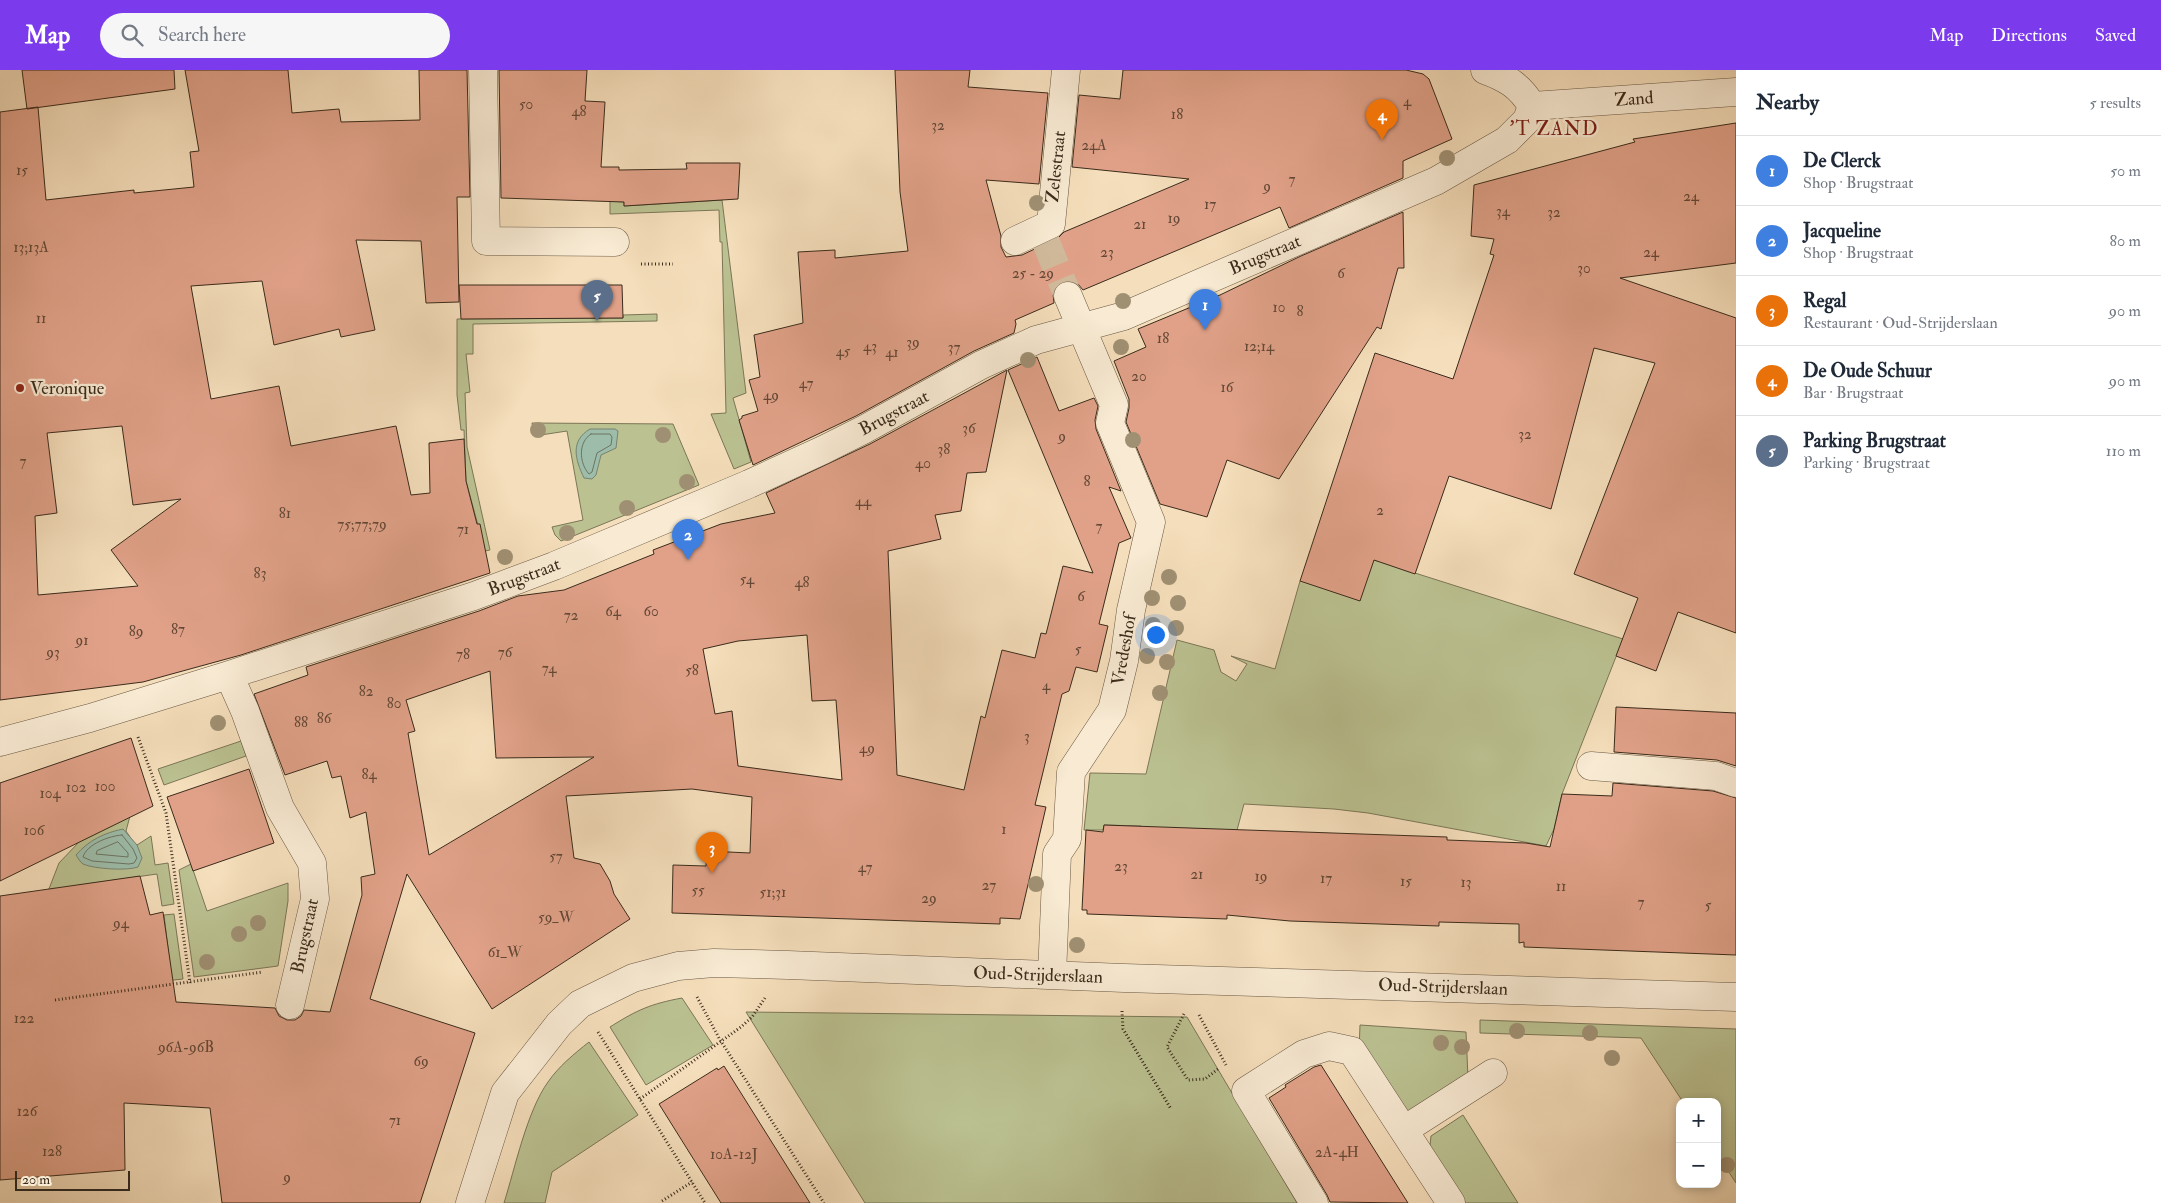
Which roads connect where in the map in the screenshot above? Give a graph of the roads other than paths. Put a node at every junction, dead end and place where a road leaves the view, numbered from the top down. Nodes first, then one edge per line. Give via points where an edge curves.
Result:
1 (483, 70) edge
2 (1066, 70) edge
3 (1485, 70) edge
4 (1736, 92) edge
5 (1532, 106) junction
6 (1015, 241) dead end
7 (616, 242) dead end
8 (1068, 296) tunnel mouth
9 (1081, 327) junction
10 (229, 674) junction
11 (0, 742) edge
12 (1591, 766) dead end
13 (1736, 783) edge
14 (1052, 975) junction
15 (1736, 997) edge
16 (290, 1005) dead end
17 (1493, 1073) dead end
18 (1404, 1130) junction
19 (470, 1203) edge
20 (1314, 1203) edge
21 (1451, 1203) edge

1 - 7 street via 486,240
2 - 6 street, Zelestraat via 1051,224 1043,234
3 - 5 street via 1515,83
4 - 5 street, Zand
5 - 9 street, Brugstraat via 1527,120 1507,140 1436,181 1124,316
8 - 9 street, Vredeshof
9 - 10 street, Brugstraat via 1028,344 981,365 863,430 749,484 539,572
9 - 14 street, Vredeshof via 1114,405 1110,423 1151,522 1112,710 1071,772 1067,839 1057,854
10 - 11 street, Brugstraat
10 - 16 street, Brugstraat via 280,808 312,864 315,899
12 - 13 street via 1716,776
14 - 15 street, Oud-Strijderslaan via 1124,978 1185,990
14 - 19 street, Oud-Strijderslaan via 714,963 678,966 633,978 580,1004 504,1093
17 - 18 street
18 - 20 street via 1352,1051 1329,1046 1304,1054 1246,1091
18 - 21 street

